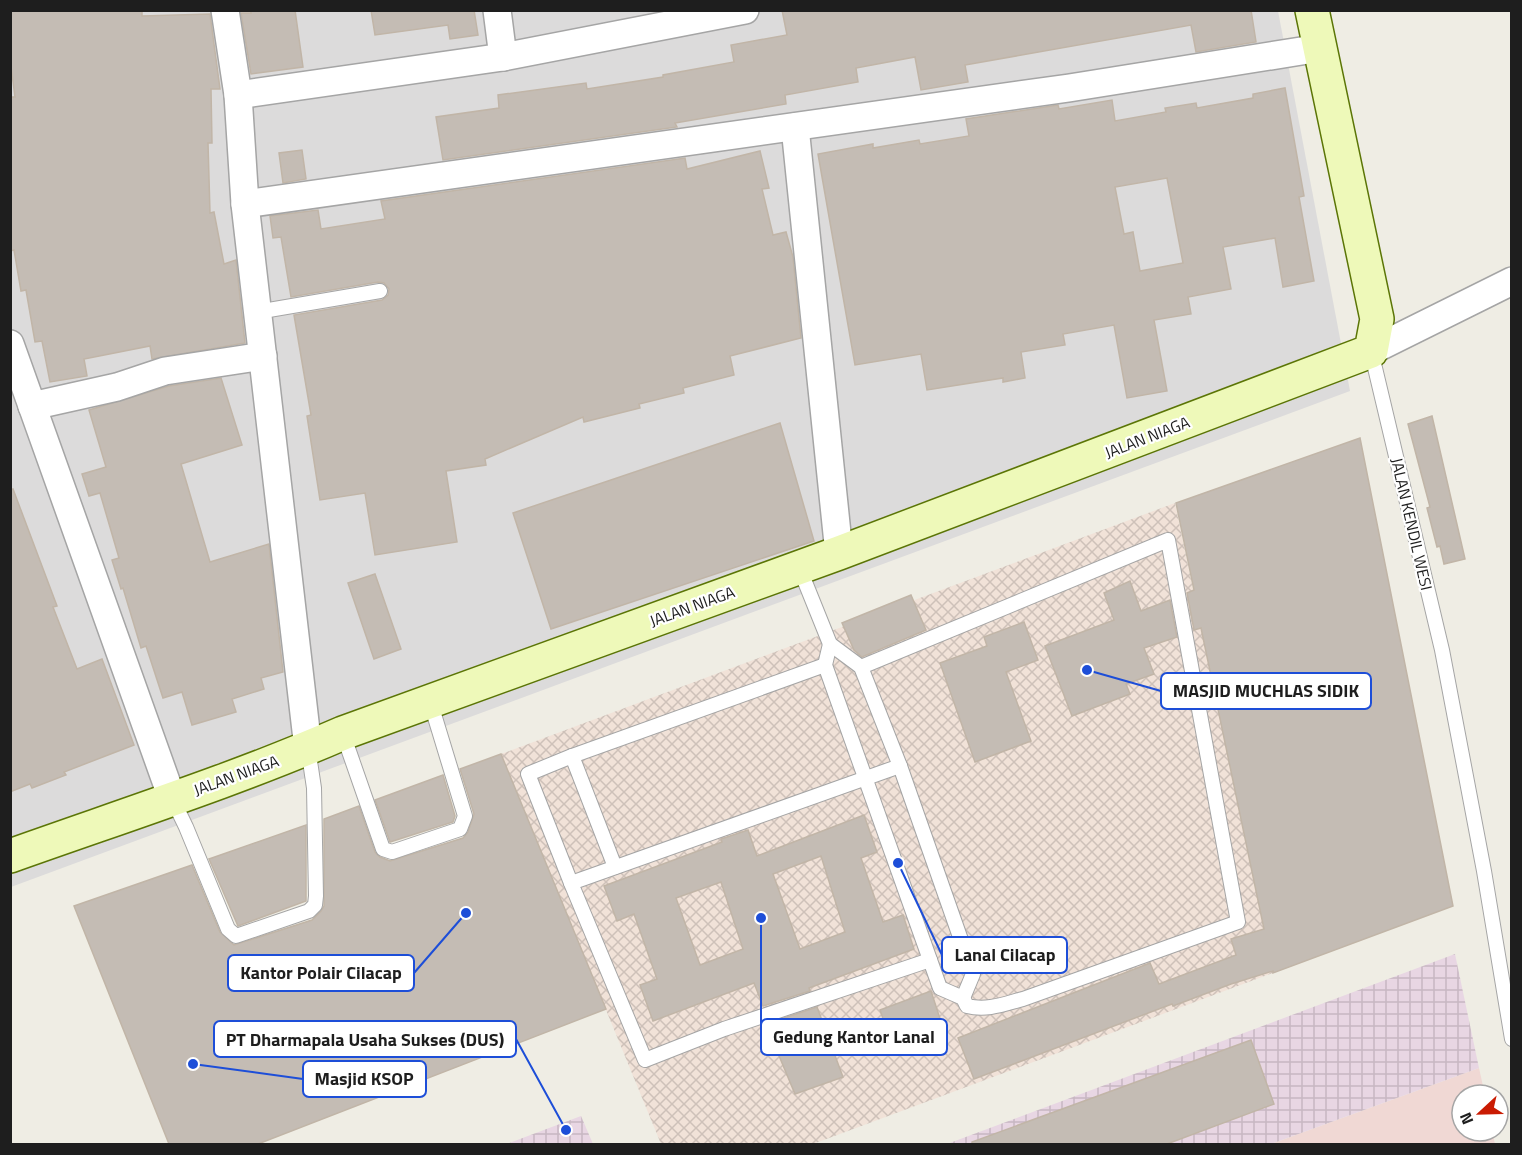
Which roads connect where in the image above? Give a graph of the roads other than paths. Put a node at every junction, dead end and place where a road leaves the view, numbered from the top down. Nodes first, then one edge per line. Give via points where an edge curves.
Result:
1 (225, 10) edge
2 (497, 10) edge
3 (745, 10) edge
4 (1312, 10) edge
5 (717, 13) edge
6 (1320, 48) junction
7 (503, 57) junction
8 (237, 95) junction
9 (795, 127) junction
10 (244, 204) junction
11 (1512, 281) edge
12 (380, 291) dead end
13 (257, 312) junction
14 (10, 344) edge
15 (1371, 351) junction
16 (263, 356) junction
17 (32, 406) junction
18 (839, 553) junction
19 (798, 567) junction
20 (830, 644) junction
21 (825, 664) junction
22 (861, 667) junction
23 (430, 701) junction
24 (343, 733) junction
25 (309, 748) junction
26 (572, 756) junction
27 (900, 766) junction
28 (866, 780) junction
29 (172, 798) junction
30 (10, 856) edge
31 (615, 867) junction
32 (571, 883) junction
33 (930, 960) junction
34 (963, 998) junction
35 (1512, 1039) edge

1 - 8 street
2 - 7 street
3 - 5 street
4 - 6 main road, JALAN KENDIL WESI
5 - 7 street
6 - 9 street
6 - 15 main road, JALAN KENDIL WESI via 1377,319
7 - 8 street
8 - 10 street
9 - 10 street
9 - 18 street
10 - 13 street
11 - 15 street
12 - 13 lane
13 - 16 street
14 - 17 street
15 - 18 main road, JALAN NIAGA
15 - 35 lane, JALAN KENDIL WESI via 1442,650
16 - 17 street via 165,371 117,387
16 - 25 street
17 - 29 street
18 - 19 main road, JALAN NIAGA
19 - 20 lane
19 - 23 main road, JALAN NIAGA
20 - 21 lane
20 - 22 lane
21 - 26 lane
21 - 28 lane
22 - 27 lane
22 - 34 lane via 1168,540 1238,922 992,1008 968,1006
23 - 24 main road, JALAN NIAGA
23 - 24 lane via 465,816 460,829 392,852 383,849
24 - 25 main road, JALAN NIAGA
25 - 29 main road, JALAN NIAGA
25 - 29 lane via 314,788 316,896 309,911 237,936 228,929
26 - 31 lane
26 - 32 lane via 528,774
27 - 28 lane
27 - 34 lane via 973,974
28 - 31 lane
28 - 33 lane
29 - 30 main road, JALAN NIAGA
31 - 32 lane
32 - 33 lane via 645,1060 724,1029
33 - 34 lane via 940,988

